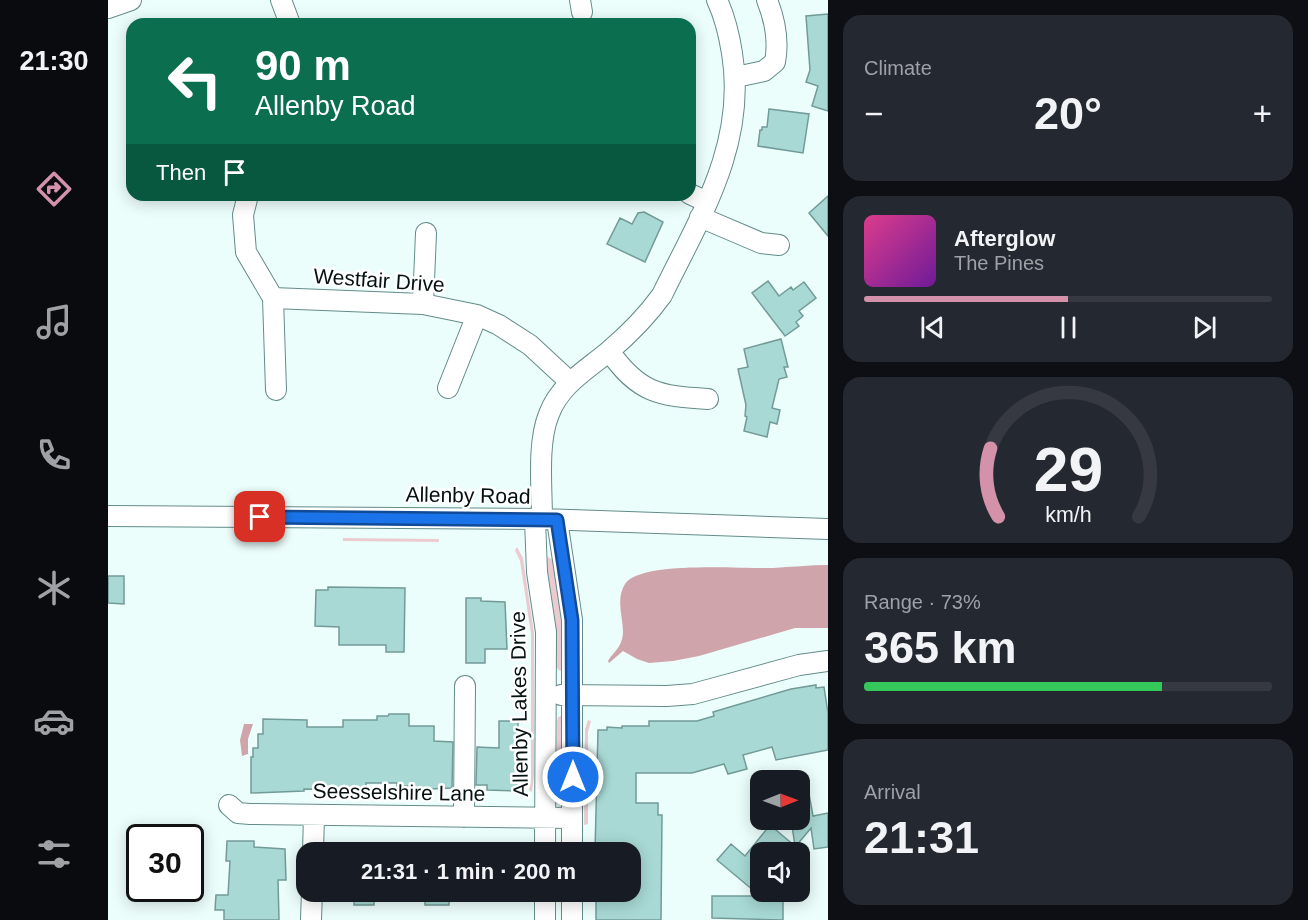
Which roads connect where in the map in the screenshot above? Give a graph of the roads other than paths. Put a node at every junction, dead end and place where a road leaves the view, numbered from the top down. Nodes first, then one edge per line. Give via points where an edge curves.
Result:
1 (131, 0) edge
2 (281, 0) edge
3 (717, 0) edge
4 (767, 0) edge
5 (108, 8) edge
6 (288, 18) edge
7 (736, 77) junction
8 (246, 201) edge
9 (699, 204) edge
10 (426, 233) dead end
11 (779, 245) dead end
12 (273, 298) junction
13 (423, 304) junction
14 (477, 315) junction
15 (609, 351) junction
16 (570, 381) junction
17 (448, 388) dead end
18 (276, 390) dead end
19 (708, 399) dead end
20 (108, 516) edge
21 (545, 520) junction
22 (828, 529) edge
23 (828, 661) edge
24 (465, 686) dead end
25 (546, 694) junction
26 (573, 695) junction
27 (229, 805) dead end
28 (314, 815) junction
29 (465, 817) junction
30 (545, 818) junction
31 (572, 818) junction
32 (313, 842) edge
33 (545, 842) edge
34 (572, 842) edge
35 (312, 902) edge
36 (545, 902) edge
37 (572, 902) edge
38 (311, 920) edge
39 (545, 920) edge
40 (572, 920) edge

1 - 5 street
2 - 6 street
3 - 7 street via 728,28
4 - 7 street via 774,22 775,62 764,71
7 - 9 street via 729,146 720,172
8 - 12 street via 243,215 246,252
9 - 11 street via 761,243
9 - 15 street via 662,295
10 - 13 street
12 - 13 street, Westfair Drive
12 - 18 street
13 - 14 street, Westfair Drive
14 - 16 street, Westfair Drive via 530,345
14 - 17 street
15 - 16 street
15 - 19 street via 629,376 652,391
16 - 21 street via 549,414 544,432
20 - 21 street, Allenby Road
21 - 22 street, Allenby Road
21 - 25 street, Allenby Lakes Drive via 537,572 546,632
21 - 26 street via 572,620
23 - 26 street via 799,665 693,694
24 - 29 street
25 - 26 street
25 - 30 street, Allenby Lakes Drive
26 - 31 street
27 - 28 street, Seesselshire Lane via 238,813
28 - 29 street, Seesselshire Lane
28 - 32 street
29 - 30 street, Seesselshire Lane
30 - 31 street, Seesselshire Lane
30 - 33 street, Allenby Lakes Drive
31 - 34 street
35 - 38 street
36 - 39 street
37 - 40 street

